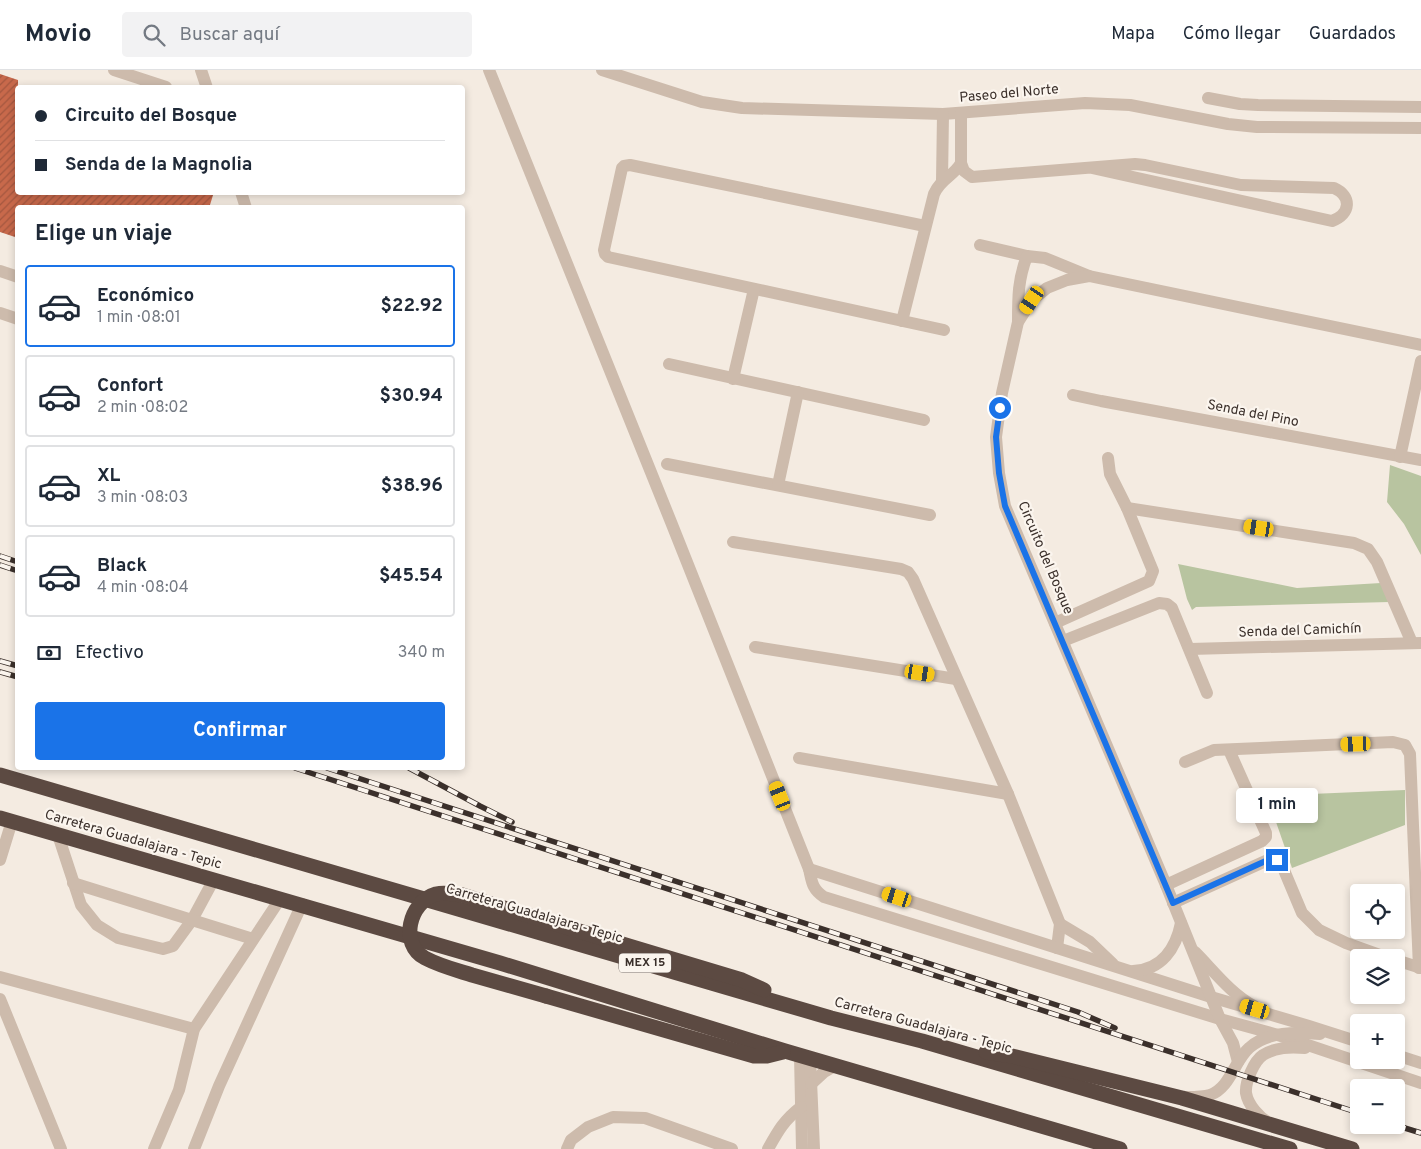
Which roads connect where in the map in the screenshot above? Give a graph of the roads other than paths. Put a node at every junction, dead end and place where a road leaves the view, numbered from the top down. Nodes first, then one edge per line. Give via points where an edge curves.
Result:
1 (114, 70) edge
2 (201, 70) edge
3 (489, 70) edge
4 (602, 70) edge
5 (160, 85) edge
6 (205, 85) edge
7 (1208, 98) dead end
8 (1418, 105) edge
9 (943, 114) junction
10 (961, 114) junction
11 (1421, 128) edge
12 (961, 163) junction
13 (1092, 168) junction
14 (942, 181) junction
15 (925, 226) junction
16 (980, 245) dead end
17 (1027, 256) junction
18 (0, 271) edge
19 (15, 275) edge
20 (1089, 276) junction
21 (754, 289) junction
22 (0, 313) edge
23 (15, 319) edge
24 (902, 321) junction
25 (1018, 322) junction
26 (944, 330) dead end
27 (1421, 345) edge
28 (1421, 360) edge
29 (668, 364) dead end
30 (733, 378) junction
31 (798, 392) junction
32 (1073, 395) dead end
33 (924, 420) dead end
34 (1400, 457) junction
35 (1108, 458) dead end
36 (1421, 460) edge
37 (667, 464) dead end
38 (778, 485) junction
39 (1127, 508) junction
40 (930, 515) dead end
41 (734, 542) dead end
42 (1055, 623) junction
43 (1063, 641) junction
44 (1416, 643) edge
45 (754, 647) dead end
46 (1190, 649) junction
47 (956, 679) junction
48 (1207, 693) dead end
49 (1229, 750) junction
50 (799, 758) dead end
51 (1185, 762) dead end
52 (0, 775) edge
53 (1008, 794) junction
54 (6, 819) edge
55 (58, 835) junction
56 (0, 860) edge
57 (809, 869) junction
58 (213, 880) junction
59 (73, 883) junction
60 (1166, 885) junction
61 (280, 899) junction
62 (1173, 903) junction
63 (302, 904) junction
64 (192, 920) junction
65 (1181, 922) junction
66 (1060, 924) junction
67 (253, 939) junction
68 (1190, 946) junction
69 (1057, 948) junction
70 (1363, 949) edge
71 (1405, 963) edge
72 (1116, 967) junction
73 (1420, 968) edge
74 (1130, 971) junction
75 (0, 977) edge
76 (1211, 997) junction
77 (0, 999) edge
78 (791, 1006) junction
79 (1269, 1014) junction
80 (1220, 1020) junction
81 (194, 1029) junction
82 (1278, 1035) junction
83 (1341, 1036) junction
84 (1350, 1039) edge
85 (922, 1041) junction
86 (1319, 1049) junction
87 (798, 1055) junction
88 (1405, 1058) edge
89 (1238, 1062) junction
90 (1421, 1063) edge
91 (836, 1066) junction
92 (1421, 1083) edge
93 (812, 1084) junction
94 (1182, 1098) junction
95 (801, 1108) junction
96 (1276, 1127) junction
97 (62, 1149) edge
98 (154, 1149) edge
99 (194, 1149) edge
100 (567, 1149) edge
101 (732, 1149) edge
102 (768, 1149) edge
103 (802, 1149) edge
104 (814, 1149) edge
105 (1120, 1149) edge
106 (1290, 1149) edge
107 (1352, 1149) edge

1 - 5 street
2 - 6 street
3 - 57 street
4 - 9 street, Paseo del Norte via 702,102 742,108
7 - 8 street via 1258,105
9 - 10 street, Paseo del Norte
9 - 14 street
10 - 11 street, Paseo del Norte via 1085,103 1130,105 1257,127
10 - 12 street
12 - 13 street via 964,171 972,177
12 - 14 street
13 - 13 street via 1332,221 1340,218 1347,205 1345,198 1334,188 1241,185 1146,165
14 - 15 street via 934,194
15 - 21 street via 630,165 622,168 604,250 608,257
15 - 24 street
16 - 17 street
17 - 20 street via 1045,258
17 - 25 street via 1018,287
18 - 19 street
20 - 25 street, Circuito del Bosque via 1047,288 1032,300
20 - 27 street, Circuito del Bosque
21 - 24 street
21 - 30 street
22 - 23 street
24 - 26 street
25 - 42 street, Circuito del Bosque via 996,437 999,473 1005,506
28 - 34 street
29 - 30 street
30 - 31 street
31 - 33 street
31 - 38 street
32 - 34 street, Senda del Pino
34 - 36 street, Senda del Pino
35 - 39 street via 1110,474
37 - 38 street
38 - 40 street
39 - 42 street via 1153,571 1149,581
39 - 44 street, Senda del Camichín via 1354,543 1368,549
41 - 47 street via 908,572
42 - 43 street, Circuito del Bosque
43 - 46 street via 1159,603 1172,608
43 - 60 street, Circuito del Bosque
44 - 46 street, Senda del Camichín
45 - 47 street
46 - 48 street
47 - 53 street
49 - 51 street via 1214,750
49 - 60 street via 1266,837
49 - 73 street via 1393,742 1405,745 1410,754
50 - 53 street
52 - 78 highway, Carretera Guadalajara - Tepic / MEX 15
53 - 66 street
54 - 55 highway, Carretera Guadalajara - Tepic
54 - 56 street
55 - 58 highway, Carretera Guadalajara - Tepic
55 - 59 street
57 - 69 street
57 - 80 street via 813,888 824,897
58 - 61 highway, Carretera Guadalajara - Tepic
58 - 64 street
59 - 64 street
59 - 64 street via 81,905 97,925 118,938 163,949 173,946
60 - 62 street, Circuito del Bosque
61 - 63 highway, Carretera Guadalajara - Tepic
61 - 67 street
62 - 65 street, Circuito del Bosque
62 - 70 street via 1270,859 1277,860 1302,913 1319,930
63 - 87 highway, Carretera Guadalajara - Tepic
63 - 99 street via 219,1086
64 - 67 street
65 - 68 street, Circuito del Bosque
65 - 74 street via 1178,936 1165,958 1142,971
66 - 69 street
66 - 72 street via 1090,942
67 - 81 street
68 - 76 street, Circuito del Bosque
68 - 79 street via 1235,991
69 - 72 street
71 - 73 street
72 - 74 street
74 - 76 street
75 - 81 street
76 - 79 street
76 - 80 street, Circuito del Bosque
77 - 97 street
78 - 85 highway, Carretera Guadalajara - Tepic / MEX 15
78 - 87 highway, bridge via 742,980 462,895 445,892 427,898 411,916 413,945 423,957 443,966 754,1056
79 - 83 street
80 - 82 street
80 - 89 street, Circuito del Bosque via 1233,1043
81 - 98 street via 179,1090
82 - 83 street
82 - 86 street
82 - 89 street via 1255,1043
83 - 84 street
85 - 94 highway via 1012,1056
85 - 106 highway, Carretera Guadalajara - Tepic / MEX 15
86 - 92 street
86 - 96 street via 1292,1047 1275,1050 1256,1061 1246,1092 1258,1114
87 - 91 highway, Carretera Guadalajara - Tepic
87 - 93 street
87 - 95 street
88 - 90 street
89 - 94 street via 1226,1083 1212,1094
91 - 93 street
91 - 105 highway, Carretera Guadalajara - Tepic
93 - 104 street
94 - 96 highway
95 - 102 street via 789,1116
95 - 103 street
96 - 107 highway
100 - 101 street via 570,1140 588,1127 613,1117 645,1118

